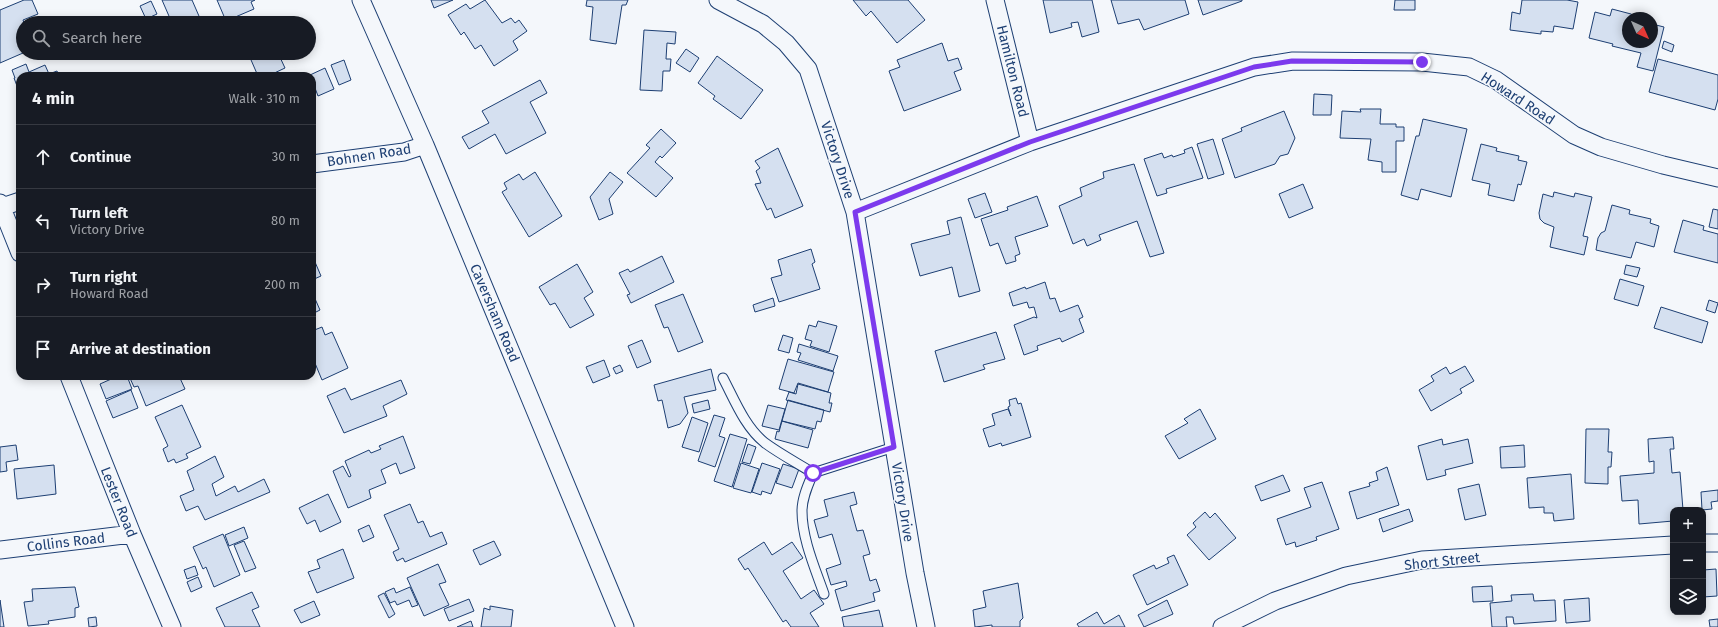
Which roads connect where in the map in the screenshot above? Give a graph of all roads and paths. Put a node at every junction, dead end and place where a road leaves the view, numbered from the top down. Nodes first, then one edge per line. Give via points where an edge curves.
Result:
1 (361, 0) edge
2 (718, 0) edge
3 (995, 0) edge
4 (1030, 142) junction
5 (425, 145) junction
6 (316, 163) edge
7 (1718, 178) edge
8 (16, 202) edge
9 (1, 205) edge
10 (855, 212) junction
11 (16, 243) edge
12 (724, 378) dead end
13 (71, 380) edge
14 (894, 447) junction
15 (813, 473) junction
16 (132, 534) junction
17 (1718, 542) edge
18 (1706, 543) edge
19 (1670, 545) edge
20 (0, 550) edge
21 (824, 594) dead end
22 (172, 627) edge
23 (625, 627) edge
24 (926, 627) edge
25 (1222, 627) edge

1 - 5 street, Caversham Road
2 - 10 street, Victory Drive via 763,24 786,42 808,69
3 - 4 street, Hamilton Road
4 - 7 street, Howard Road via 1254,67 1292,61 1422,62 1469,67 1496,80 1574,135 1601,147
4 - 10 street, Howard Road
5 - 6 street, Bohnen Road via 404,152
5 - 23 street, Caversham Road
8 - 9 street
9 - 11 street
10 - 14 street, Victory Drive
12 - 15 lane via 745,420 755,433 765,443
13 - 16 street, Lester Road
14 - 15 lane
14 - 24 street, Victory Drive
15 - 21 lane via 802,510 803,530
16 - 20 street, Collins Road
16 - 22 street, Lester Road
17 - 18 street
19 - 25 street, Short Street via 1422,560 1346,576 1275,602

